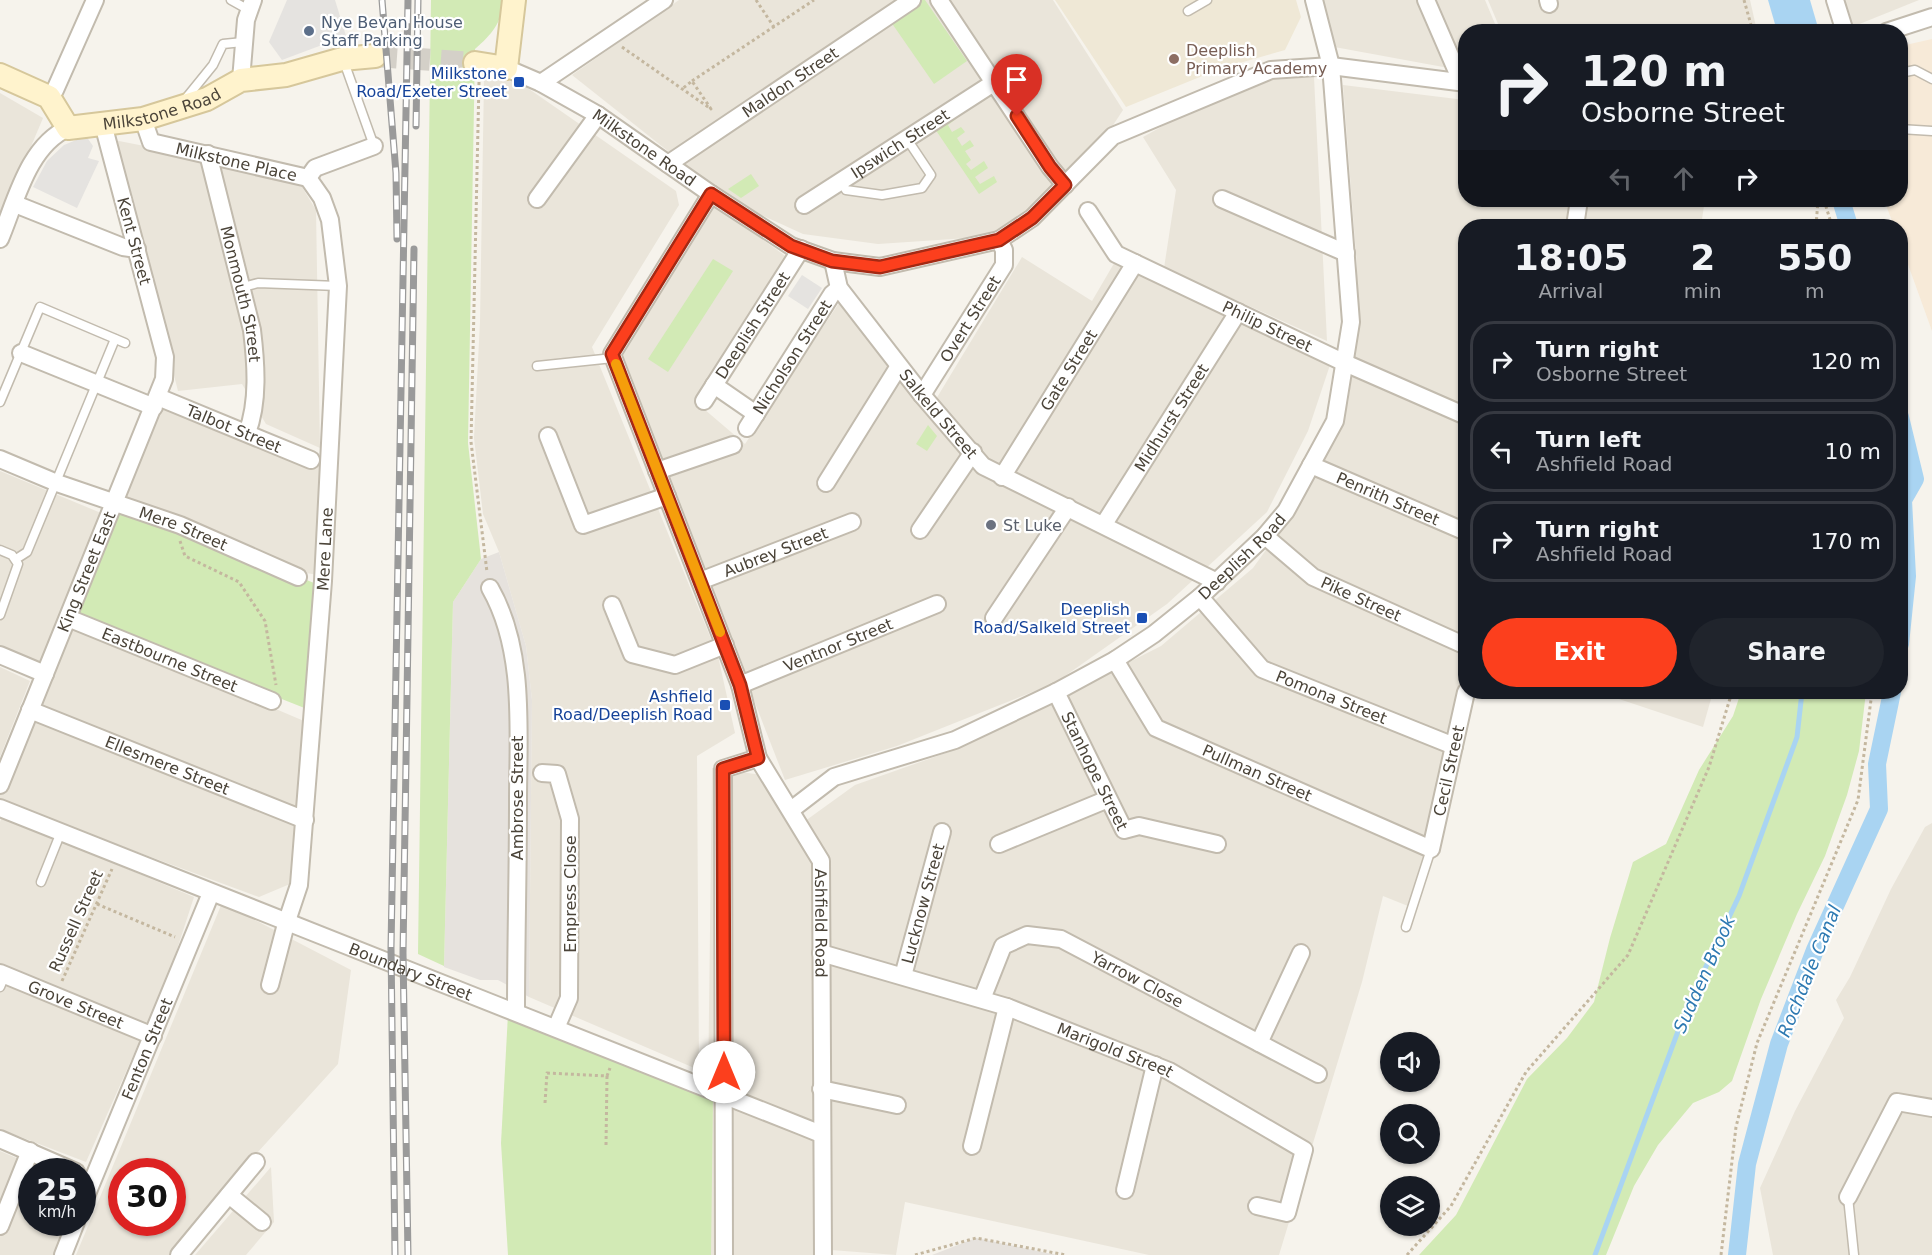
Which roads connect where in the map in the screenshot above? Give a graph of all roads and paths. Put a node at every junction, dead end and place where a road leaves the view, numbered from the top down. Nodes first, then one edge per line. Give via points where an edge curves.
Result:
1 (95, 0) edge
2 (231, 0) edge
3 (514, 0) edge
4 (664, 0) edge
5 (756, 0) edge
6 (814, 0) edge
7 (912, 0) edge
8 (939, 0) edge
9 (1207, 0) edge
10 (1314, 0) edge
11 (1426, 0) edge
12 (1744, 0) edge
13 (1834, 0) edge
14 (251, 5) edge
15 (1188, 11) dead end
16 (1932, 17) edge
17 (1752, 24) edge
18 (1842, 24) edge
19 (1908, 25) edge
20 (774, 27) junction
21 (608, 38) junction
22 (243, 42) junction
23 (375, 56) tunnel mouth
24 (342, 59) junction
25 (1331, 66) junction
26 (506, 68) junction
27 (1458, 70) edge
28 (1908, 71) edge
29 (477, 72) joint
30 (0, 75) edge
31 (242, 80) junction
32 (1932, 80) edge
33 (692, 81) junction
34 (541, 82) junction
35 (995, 82) junction
36 (1458, 82) edge
37 (682, 89) junction
38 (49, 97) junction
39 (180, 107) junction
40 (598, 115) junction
41 (143, 119) junction
42 (103, 124) junction
43 (68, 128) junction
44 (1908, 130) edge
45 (1932, 131) edge
46 (907, 139) junction
47 (374, 146) joint
48 (208, 154) junction
49 (668, 164) junction
50 (309, 178) junction
51 (841, 181) junction
52 (1065, 185) junction
53 (711, 194) junction
54 (537, 199) dead end
55 (1222, 199) dead end
56 (15, 204) junction
57 (804, 205) dead end
58 (1088, 211) dead end
59 (0, 238) edge
60 (999, 240) junction
61 (136, 249) junction
62 (801, 249) junction
63 (1346, 253) junction
64 (832, 261) junction
65 (1135, 263) junction
66 (338, 286) junction
67 (243, 287) junction
68 (840, 288) junction
69 (1238, 312) junction
70 (115, 339) junction
71 (125, 343) dead end
72 (21, 353) junction
73 (165, 357) joint
74 (613, 358) junction
75 (1344, 363) junction
76 (537, 366) dead end
77 (899, 366) junction
78 (97, 384) junction
79 (714, 385) junction
80 (922, 395) junction
81 (704, 401) dead end
82 (0, 402) edge
83 (156, 402) junction
84 (1458, 413) edge
85 (246, 433) junction
86 (548, 436) dead end
87 (733, 445) dead end
88 (973, 452) junction
89 (0, 459) edge
90 (311, 460) dead end
91 (1311, 465) junction
92 (657, 471) junction
93 (1002, 477) junction
94 (57, 483) junction
95 (826, 483) dead end
96 (667, 496) junction
97 (113, 502) junction
98 (1068, 507) junction
99 (852, 522) dead end
100 (1104, 524) junction
101 (180, 525) junction
102 (1458, 529) edge
103 (920, 530) dead end
104 (1265, 536) junction
105 (0, 550) edge
106 (16, 559) junction
107 (298, 577) dead end
108 (700, 581) junction
109 (1217, 582) junction
110 (490, 588) joint
111 (1200, 597) junction
112 (937, 604) dead end
113 (612, 605) dead end
114 (0, 615) edge
115 (68, 618) junction
116 (994, 618) dead end
117 (1458, 642) edge
118 (724, 645) junction
119 (0, 655) edge
120 (1115, 660) junction
121 (45, 674) junction
122 (740, 685) junction
123 (1056, 692) junction
124 (1464, 699) edge
125 (1730, 699) edge
126 (1871, 699) edge
127 (272, 701) joint
128 (30, 710) junction
129 (1454, 746) junction
130 (758, 758) junction
131 (542, 773) dead end
132 (0, 785) edge
133 (1108, 799) junction
134 (0, 808) edge
135 (791, 810) junction
136 (305, 820) junction
137 (61, 832) junction
138 (942, 832) dead end
139 (999, 844) dead end
140 (1217, 844) dead end
141 (1431, 849) junction
142 (118, 856) junction
143 (41, 882) dead end
144 (211, 893) junction
145 (97, 904) junction
146 (286, 924) junction
147 (1406, 927) dead end
148 (191, 944) junction
149 (821, 953) junction
150 (1301, 953) dead end
151 (903, 976) junction
152 (2, 979) edge
153 (270, 986) dead end
154 (56, 996) junction
155 (982, 999) junction
156 (1007, 1007) junction
157 (516, 1012) junction
158 (556, 1028) junction
159 (153, 1036) junction
160 (1259, 1043) junction
161 (617, 1053) junction
162 (1155, 1065) junction
163 (1318, 1074) dead end
164 (607, 1076) junction
165 (821, 1089) junction
166 (724, 1095) junction
167 (545, 1103) dead end
168 (897, 1106) dead end
169 (1932, 1108) edge
170 (821, 1134) junction
171 (0, 1139) edge
172 (606, 1145) dead end
173 (972, 1146) dead end
174 (30, 1151) junction
175 (45, 1158) edge
176 (96, 1160) edge
177 (256, 1162) dead end
178 (1125, 1190) dead end
179 (229, 1195) junction
180 (1848, 1197) joint
181 (1257, 1206) dead end
182 (262, 1222) dead end
183 (0, 1226) edge
184 (70, 1236) edge
185 (63, 1255) edge
186 (179, 1255) edge
187 (724, 1255) edge
188 (822, 1255) edge
189 (915, 1255) edge
190 (1066, 1255) edge
191 (1407, 1255) edge
192 (1721, 1255) edge
193 (1854, 1255) edge

1 - 38 street
2 - 14 lane
3 - 26 main road
4 - 21 street
5 - 20 path
6 - 20 path
7 - 49 street, Maldon Street
8 - 35 street
9 - 15 lane
10 - 25 street, Deeplish Road
11 - 27 street
12 - 17 path
13 - 18 street
14 - 22 street
16 - 19 street
20 - 33 path
21 - 34 street
21 - 37 path
22 - 31 street
22 - 39 lane via 223,44 213,65
23 - 24 main road, Milkstone Road
24 - 31 main road, Milkstone Road via 286,75
24 - 47 lane
25 - 36 street, Milkstone Road
25 - 52 street, Milkstone Road via 1271,70 1113,136
25 - 63 street, Deeplish Road
26 - 29 main road, Milkstone Road
26 - 34 street, Milkstone Road
28 - 32 lane via 1915,70
29 - 110 path via 471,442
30 - 38 main road
31 - 39 main road, Milkstone Road via 207,99
33 - 37 path
33 - 37 path via 711,109
34 - 40 street, Milkstone Road
35 - 46 street, Ipswich Street
35 - 52 street
38 - 43 main road
39 - 41 main road, Milkstone Road
40 - 49 street, Milkstone Road
40 - 54 street
41 - 42 main road, Milkstone Road
41 - 48 street, Milkstone Place via 151,142
42 - 43 main road, Milkstone Road
42 - 61 street, Kent Street
43 - 56 street via 57,133 39,152
44 - 45 lane
46 - 51 street, Ipswich Street
46 - 51 lane via 931,175 922,188 882,195 846,190
47 - 50 street, Milkstone Place via 315,168
48 - 50 street, Milkstone Place
48 - 67 street, Monmouth Street
49 - 53 street, Milkstone Road
50 - 66 street, Mere Lane via 330,220
51 - 57 street, Ipswich Street
52 - 60 street, Milkstone Road via 1032,218
53 - 62 street, Milkstone Road
53 - 74 street
55 - 63 street
56 - 59 street
56 - 61 street
58 - 65 street, Philip Street via 1116,254
60 - 64 street, Milkstone Road via 880,267
60 - 80 street, Overt Street via 1004,265
61 - 73 street, Kent Street
62 - 64 street, Milkstone Road
62 - 79 street, Deeplish Street
63 - 75 street, Deeplish Road via 1351,322
64 - 68 street, Salkeld Street
65 - 69 street, Philip Street
65 - 93 street, Gate Street
66 - 67 lane via 258,283
66 - 136 street, Mere Lane via 324,570
67 - 85 street, Monmouth Street via 255,352 254,412
68 - 77 street, Salkeld Street
68 - 79 street, Nicholson Street via 832,294 752,421
69 - 75 street, Philip Street
69 - 100 street, Midhurst Street
70 - 71 lane
70 - 72 lane via 40,307
70 - 78 lane
72 - 78 street, Talbot Street
72 - 82 lane
73 - 83 street, King Street East via 164,380
74 - 76 lane
74 - 92 street, Ashfield Road
75 - 84 street, Philip Street
75 - 91 street, Deeplish Road via 1335,421
77 - 80 street, Salkeld Street
77 - 95 street
78 - 83 street, Talbot Street
78 - 94 lane
79 - 81 street, Deeplish Street
80 - 88 street, Salkeld Street
83 - 85 street, Talbot Street
83 - 97 street, King Street East
85 - 90 street, Talbot Street
86 - 96 street via 583,525
87 - 92 street
88 - 93 street, Salkeld Street via 983,466
88 - 103 street
89 - 94 street, Mere Street
91 - 102 street, Penrith Street
91 - 104 street, Deeplish Road via 1286,511
92 - 96 street, Ashfield Road
93 - 98 street, Salkeld Street
94 - 97 street, Mere Street
94 - 106 lane via 27,552
96 - 108 street, Ashfield Road
97 - 101 street, Mere Street
97 - 115 street, King Street East
98 - 100 street, Salkeld Street
98 - 116 street
99 - 108 street, Aubrey Street
100 - 109 street, Salkeld Street
101 - 107 street, Mere Street
101 - 127 path via 180,544 185,556 239,582 265,621 277,681
104 - 109 street, Deeplish Road
104 - 117 street, Pike Street via 1313,577
105 - 106 lane
106 - 114 lane via 17,574
108 - 118 street, Ashfield Road
109 - 111 street, Deeplish Road
110 - 157 street, Ambrose Street via 510,632 518,705
111 - 120 street, Deeplish Road
111 - 129 street, Pomona Street via 1262,669
112 - 122 street, Ventnor Street
113 - 118 street via 632,654 675,665
115 - 121 street, King Street East
115 - 127 street, Eastbourne Street
118 - 122 street, Ashfield Road
119 - 121 street
120 - 123 street, Deeplish Road
120 - 141 street, Pullman Street via 1156,728
121 - 128 street, King Street East
122 - 130 street, Ashfield Road
123 - 133 street, Stanhope Street
123 - 135 street, Deeplish Road via 955,740 834,777
124 - 129 street, Cecil Street
125 - 191 path via 1709,767 1628,955 1526,1072 1452,1206
126 - 192 path via 1858,800 1757,1043 1736,1127
128 - 132 street, King Street East
128 - 136 street, Ellesmere Street
129 - 141 street, Cecil Street
130 - 135 street, Ashfield Road
130 - 166 street via 723,769
131 - 158 street, Empress Close via 557,774 570,819 569,998
133 - 139 street
133 - 140 street, Stanhope Street via 1124,830 1139,826
134 - 137 street, Boundary Street
135 - 149 street, Ashfield Road via 821,861
136 - 146 street, Mere Lane via 299,885
137 - 142 street, Boundary Street
137 - 143 lane
138 - 151 street, Lucknow Street
141 - 147 lane
142 - 144 street, Boundary Street
142 - 145 path, Russell Street
144 - 146 street, Boundary Street
144 - 148 street, Fenton Street
145 - 148 path
145 - 154 path, Russell Street
146 - 153 street, Mere Lane
146 - 157 street, Boundary Street
148 - 159 street, Fenton Street
149 - 151 street, Marigold Street
149 - 165 street, Ashfield Road
150 - 160 street
151 - 155 street, Marigold Street
152 - 154 street, Grove Street
154 - 159 street, Grove Street
155 - 156 street, Marigold Street
155 - 160 street, Yarrow Close via 1003,946 1027,935 1061,939
156 - 162 street, Marigold Street
156 - 173 street
157 - 158 street, Boundary Street
158 - 161 street, Boundary Street
159 - 176 street, Fenton Street
160 - 163 street, Yarrow Close
161 - 164 path
161 - 166 street, Boundary Street
162 - 178 street
162 - 181 street, Marigold Street via 1304,1150 1287,1213
164 - 167 path via 547,1073
164 - 172 path
165 - 168 street
165 - 170 street, Ashfield Road
166 - 170 street, Boundary Street
166 - 187 street
169 - 180 street via 1897,1102
170 - 188 street, Ashfield Road
171 - 174 street
174 - 175 street
174 - 183 street
177 - 179 street
179 - 182 street
179 - 186 street
180 - 193 lane
184 - 185 street
189 - 190 path via 976,1238

